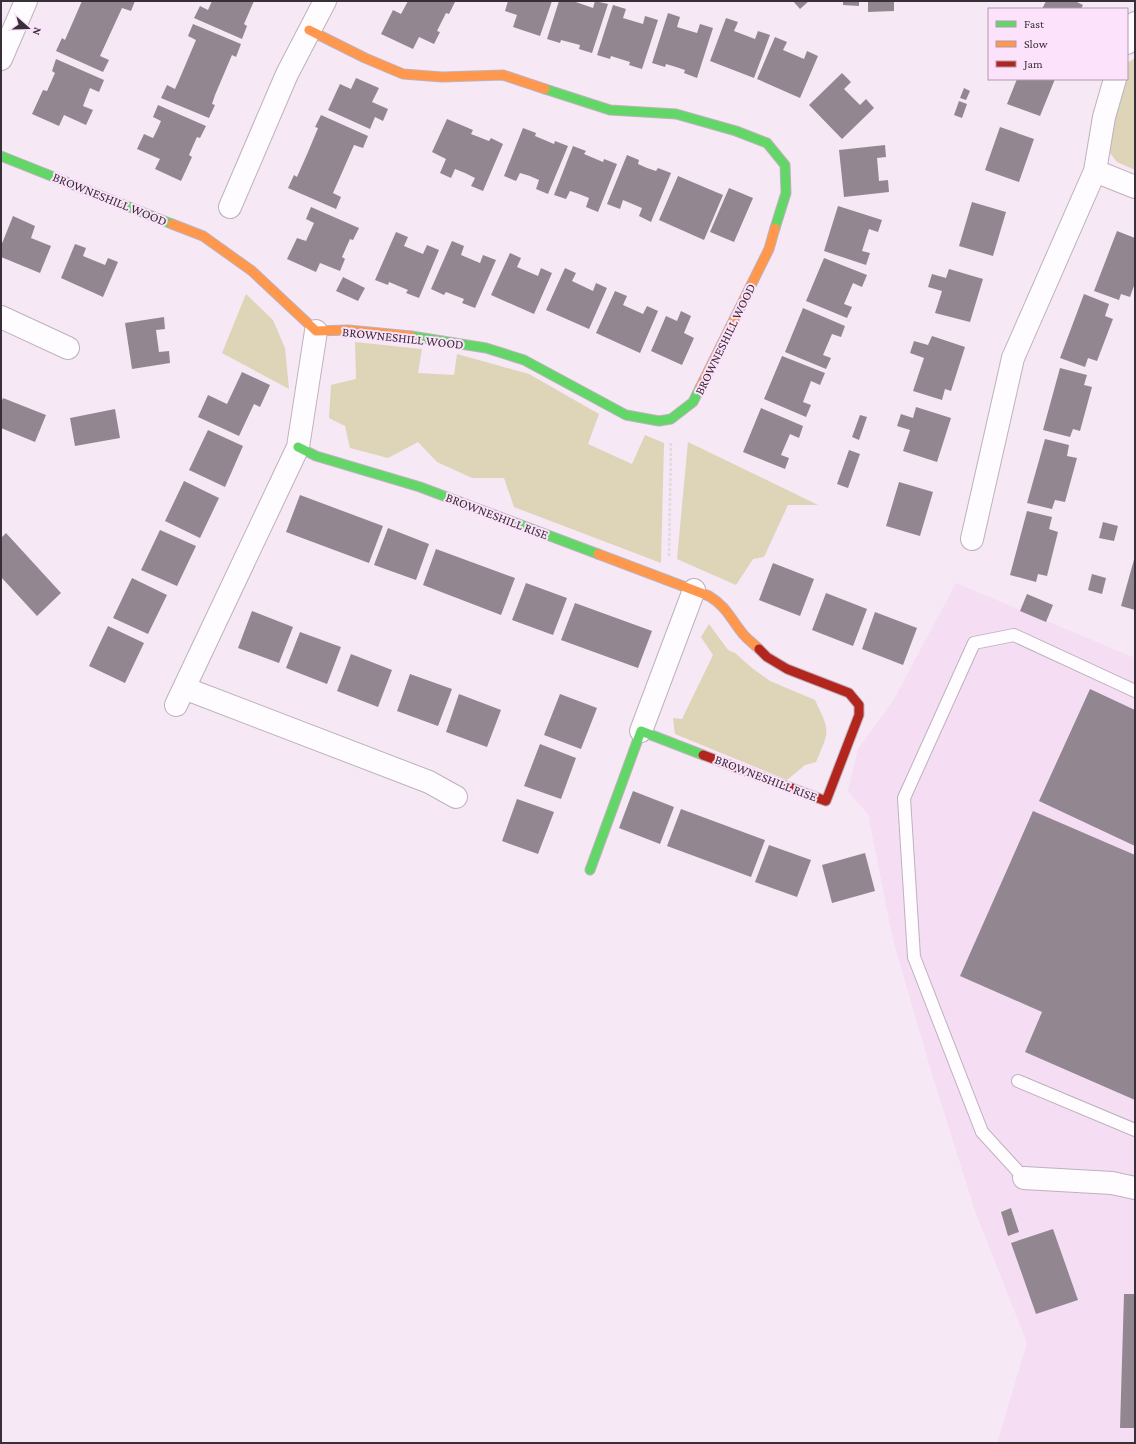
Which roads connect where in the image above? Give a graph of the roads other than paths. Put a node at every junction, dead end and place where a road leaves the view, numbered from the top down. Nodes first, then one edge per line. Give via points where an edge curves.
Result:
1 (26, 1) edge
2 (325, 1) edge
3 (1135, 23) edge
4 (309, 30) junction
5 (1128, 40) edge
6 (1, 59) edge
7 (1115, 80) edge
8 (1, 156) edge
9 (1095, 171) junction
10 (1135, 187) edge
11 (230, 207) dead end
12 (1, 317) edge
13 (316, 331) junction
14 (68, 348) dead end
15 (298, 447) junction
16 (972, 539) dead end
17 (694, 590) junction
18 (1135, 691) edge
19 (641, 731) junction
20 (456, 797) dead end
21 (590, 870) dead end
22 (1018, 1081) dead end
23 (1135, 1130) edge
24 (1024, 1178) joint
25 (1135, 1188) edge

1 - 6 street
2 - 4 street
3 - 5 street
4 - 11 street via 279,92
4 - 13 street, BROWNESHILL WOOD via 403,74 503,75 610,110 676,114 736,131 767,143 785,165 786,193 769,249 694,402 671,418 659,421 626,415 524,360 486,348 399,335 348,330
7 - 9 street via 1104,117
8 - 13 street, BROWNESHILL WOOD via 202,236 252,271
9 - 10 street
9 - 16 street via 1013,358
12 - 14 street
13 - 15 street
15 - 17 street, BROWNESHILL RISE via 316,456 420,487
15 - 20 street via 180,697 429,782
17 - 19 street
17 - 19 street, BROWNESHILL RISE via 719,602 743,634 767,657 787,669 849,693 859,705 859,715 826,801
18 - 24 lane via 1014,635 974,643 904,798 914,957 982,1132
19 - 21 street
22 - 23 lane
24 - 25 street via 1112,1183

